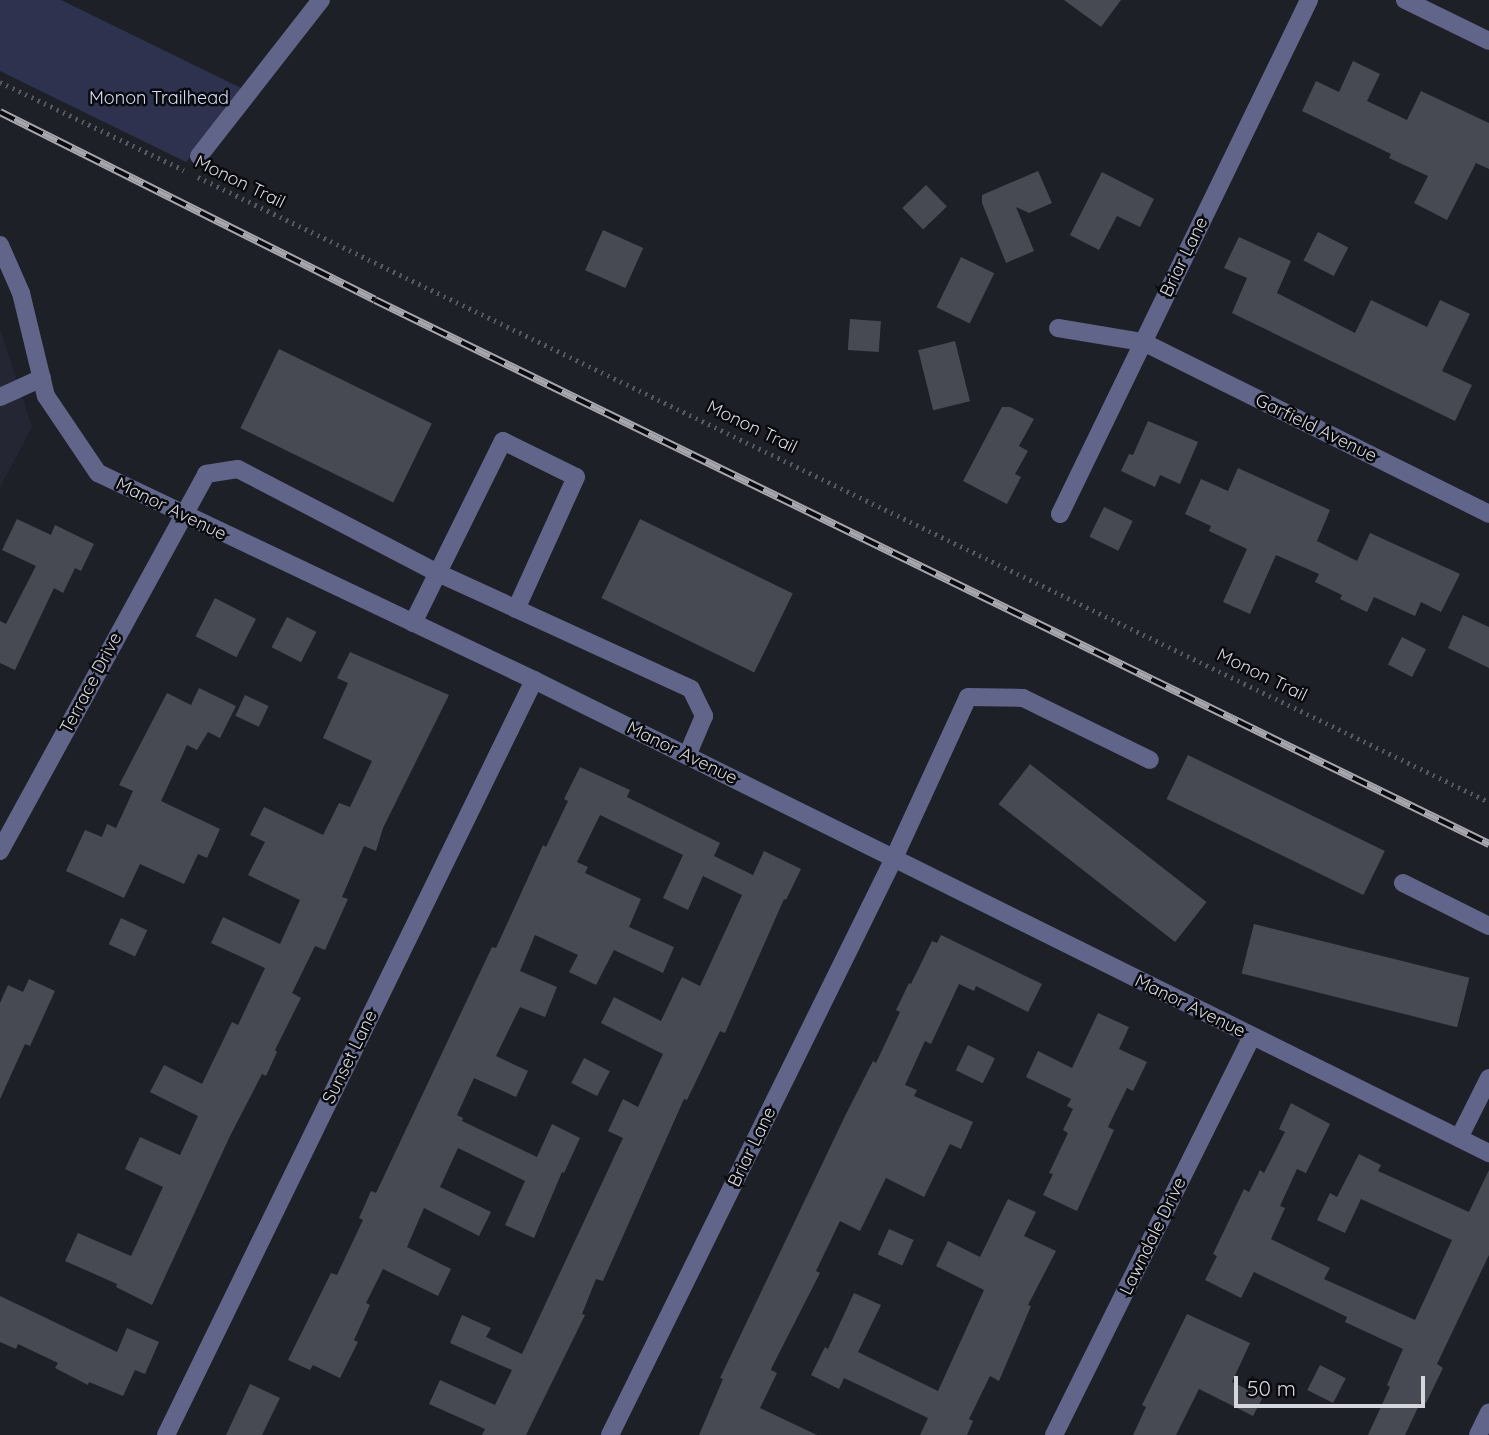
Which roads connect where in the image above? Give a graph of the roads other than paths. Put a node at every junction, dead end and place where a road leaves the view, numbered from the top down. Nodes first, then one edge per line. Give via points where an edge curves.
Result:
1 (321, 0) edge
2 (1309, 0) edge
3 (1405, 0) edge
4 (1489, 41) edge
5 (199, 156) dead end
6 (0, 244) edge
7 (1058, 328) dead end
8 (1143, 342) junction
9 (42, 379) junction
10 (0, 397) edge
11 (1060, 514) dead end
12 (1489, 514) edge
13 (182, 515) junction
14 (438, 573) junction
15 (516, 609) junction
16 (413, 623) junction
17 (534, 680) junction
18 (687, 756) junction
19 (1150, 760) dead end
20 (0, 851) edge
21 (894, 858) junction
22 (1403, 883) dead end
23 (1489, 926) edge
24 (1252, 1036) junction
25 (1489, 1078) edge
26 (1459, 1138) junction
27 (1489, 1153) edge
28 (1489, 1412) edge
29 (166, 1435) edge
30 (610, 1435) edge
31 (1054, 1435) edge
32 (1478, 1435) edge

1 - 5 street
2 - 8 street, Briar Lane
3 - 4 street
6 - 9 street, Manor Avenue via 21,293
7 - 8 street, Garfield Avenue
8 - 11 street, Briar Lane
8 - 12 street, Garfield Avenue
9 - 10 street
9 - 13 street, Manor Avenue via 46,396 97,473
13 - 14 street, Terrace Drive via 206,474 238,469
13 - 16 street, Manor Avenue
13 - 20 street, Terrace Drive
14 - 15 street
14 - 15 street via 503,442 576,477
14 - 16 street
15 - 18 street via 691,689 704,716
16 - 17 street, Manor Avenue
17 - 18 street, Manor Avenue
17 - 29 street, Sunset Lane
18 - 21 street, Manor Avenue
19 - 21 street, Briar Lane via 1023,698 968,697
21 - 24 street, Manor Avenue
21 - 30 street, Briar Lane
22 - 23 street
24 - 26 street, Manor Avenue
24 - 31 street, Lawndale Drive
25 - 26 street
26 - 27 street, Manor Avenue
28 - 32 street

